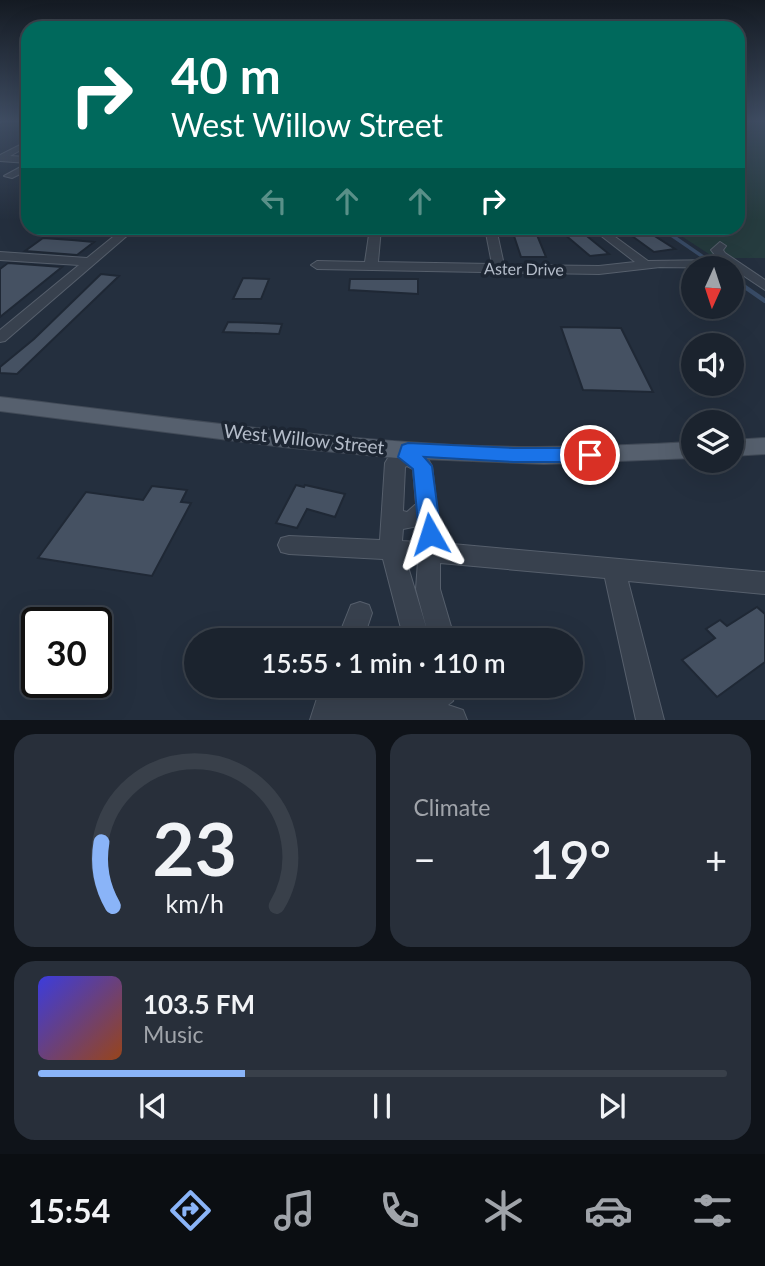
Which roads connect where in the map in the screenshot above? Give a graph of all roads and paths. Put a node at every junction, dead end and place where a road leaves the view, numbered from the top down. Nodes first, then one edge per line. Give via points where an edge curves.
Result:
1 (0, 158) edge
2 (21, 160) edge
3 (21, 170) edge
4 (9, 176) dead end
5 (122, 235) edge
6 (374, 235) edge
7 (492, 235) edge
8 (606, 235) edge
9 (720, 246) dead end
10 (0, 256) edge
11 (722, 256) edge
12 (89, 262) junction
13 (645, 264) junction
14 (681, 264) edge
15 (317, 265) dead end
16 (371, 266) junction
17 (499, 268) junction
18 (744, 272) edge
19 (765, 286) edge
20 (0, 338) edge
21 (0, 404) edge
22 (764, 447) edge
23 (744, 448) edge
24 (681, 450) edge
25 (408, 454) junction
26 (427, 505) junction
27 (392, 515) junction
28 (289, 545) dead end
29 (391, 550) junction
30 (429, 552) junction
31 (614, 569) junction
32 (765, 583) edge
33 (360, 613) dead end
34 (354, 628) edge
35 (414, 628) edge
36 (439, 628) edge
37 (411, 698) edge
38 (428, 698) edge
39 (329, 703) edge
40 (453, 720) edge
41 (650, 720) edge

1 - 2 street
3 - 4 street
5 - 12 street
6 - 16 street
7 - 17 street
8 - 13 street
9 - 11 street
10 - 12 street
12 - 20 street
13 - 14 street, Aster Drive
13 - 17 street, Aster Drive via 599,270
15 - 16 street, Aster Drive
16 - 17 street, Aster Drive
18 - 19 street
21 - 25 main road, West Willow Street
22 - 23 main road
24 - 25 main road, West Willow Street
25 - 26 street via 422,466
25 - 27 street via 395,463
26 - 27 street via 421,516 409,521
26 - 30 street
27 - 29 street
28 - 29 street
29 - 30 street
29 - 35 street
30 - 31 street
30 - 36 street via 428,589
31 - 32 street
31 - 41 street
33 - 34 street
37 - 39 street
38 - 40 street

